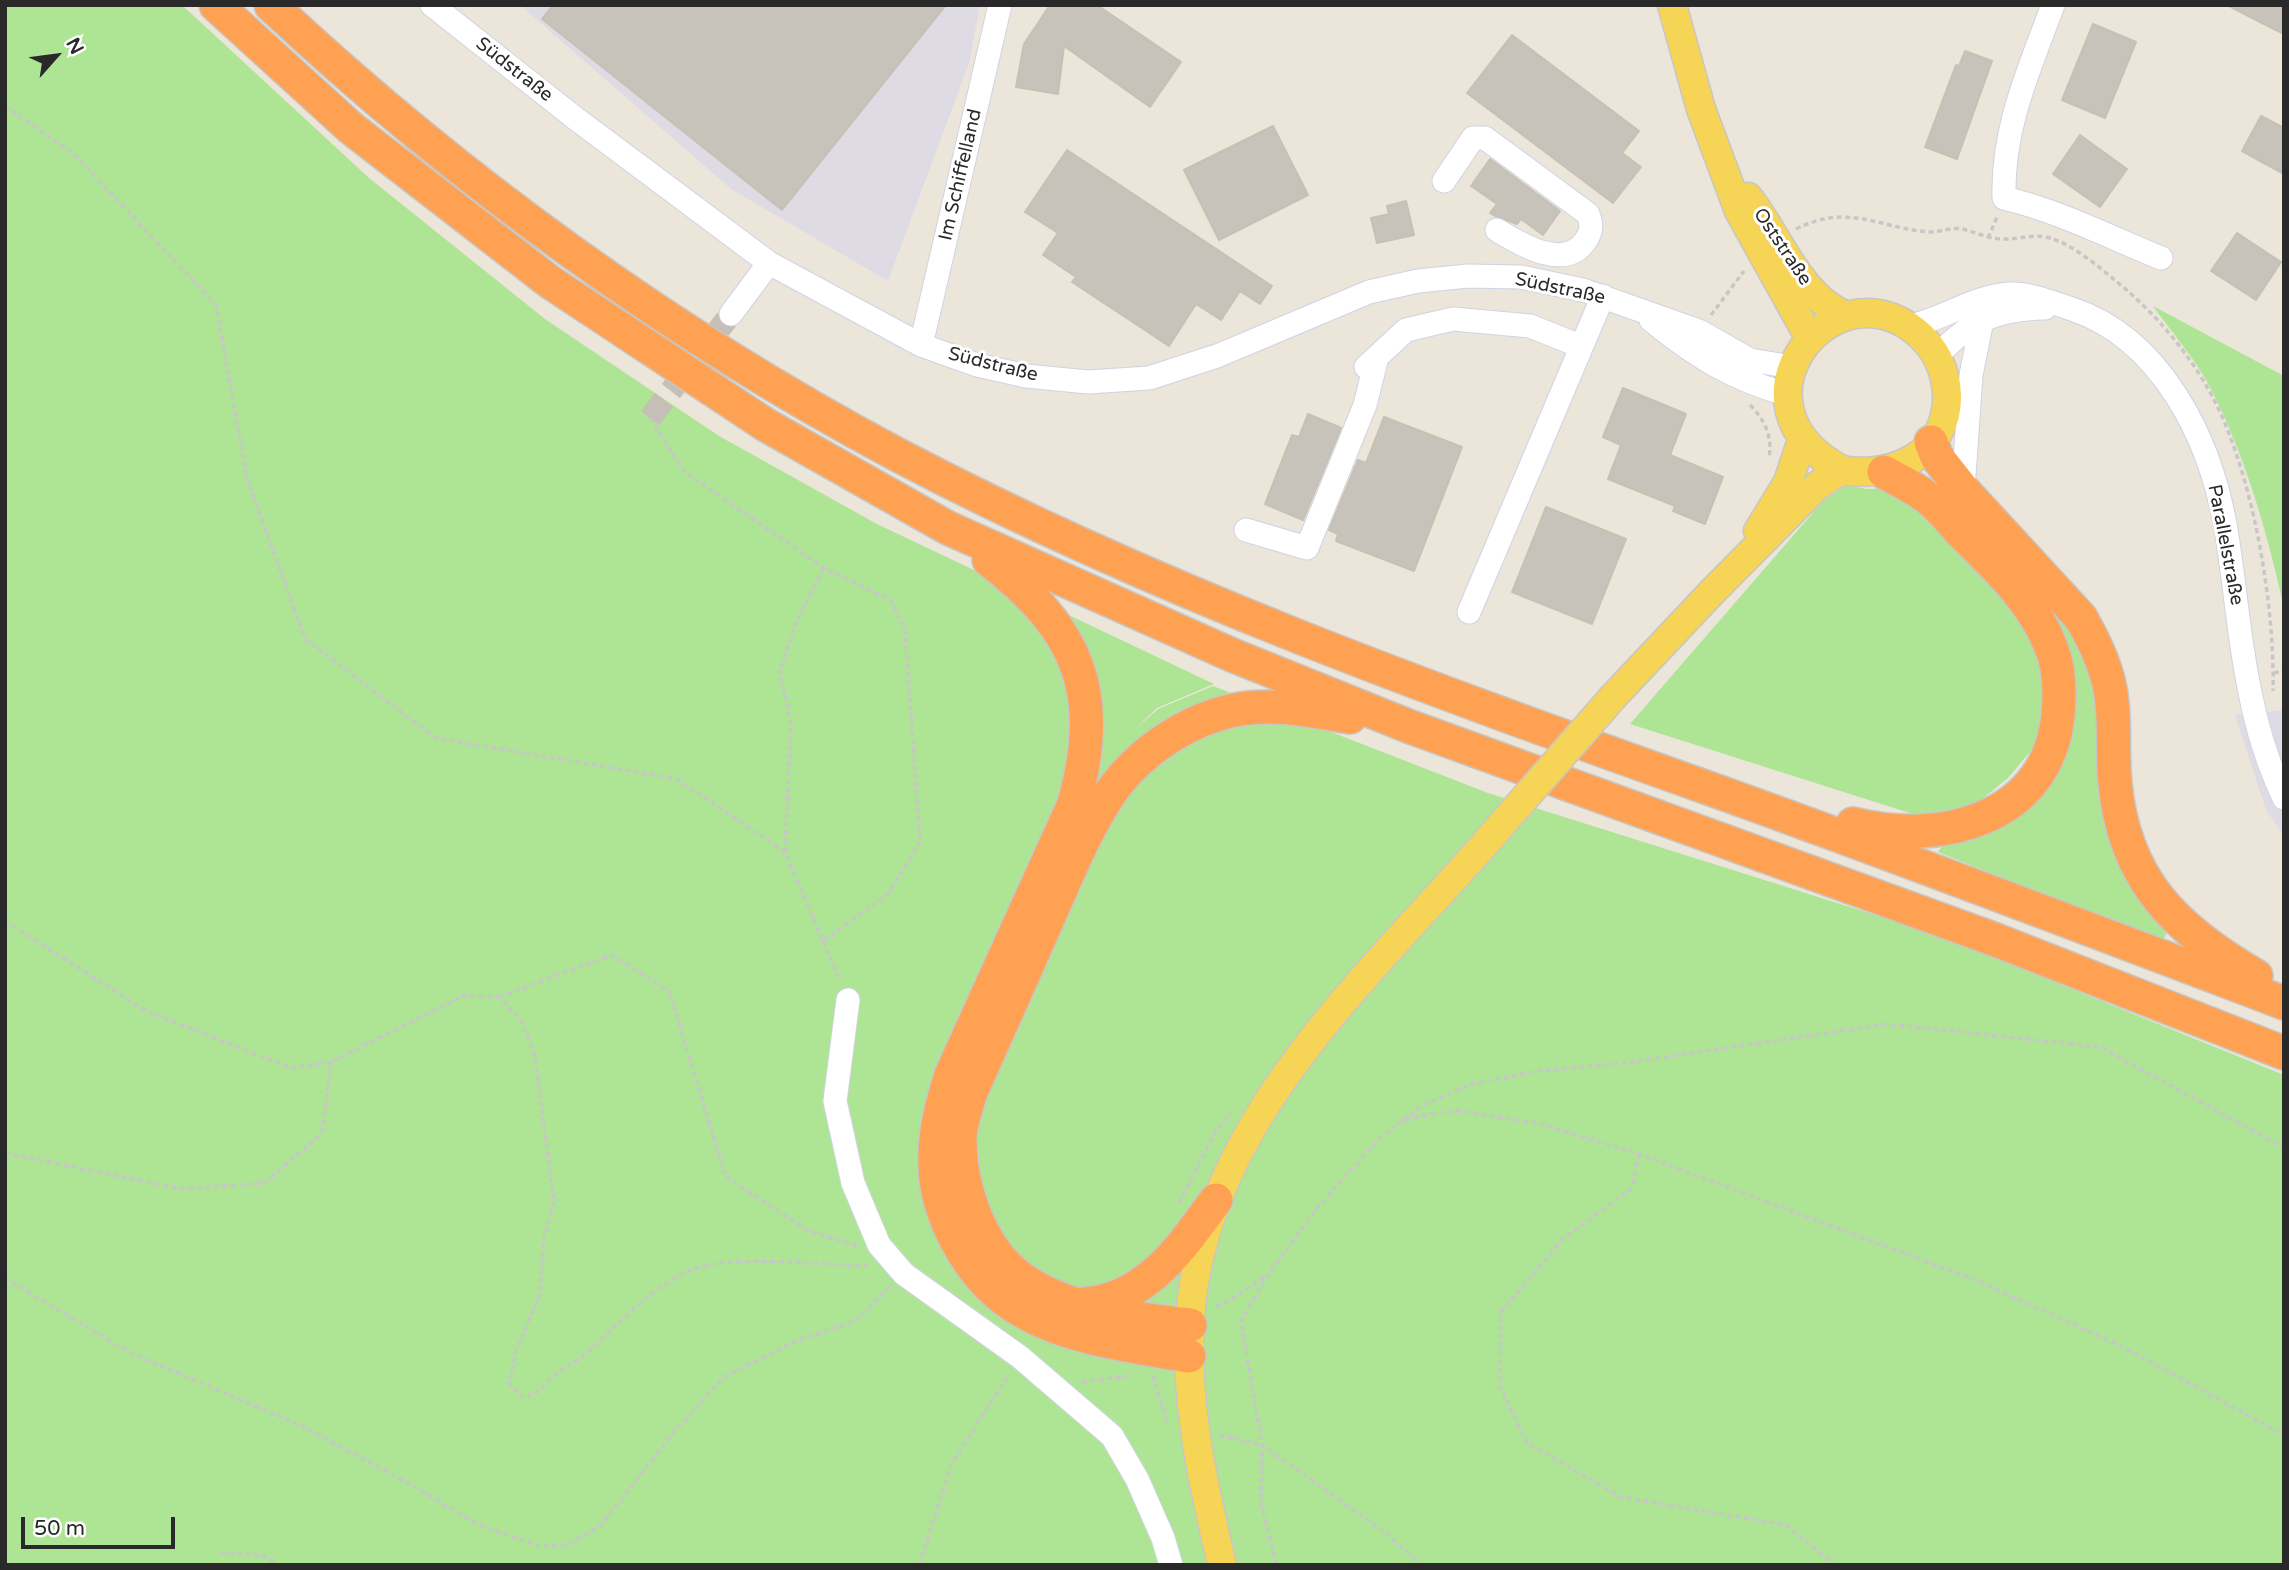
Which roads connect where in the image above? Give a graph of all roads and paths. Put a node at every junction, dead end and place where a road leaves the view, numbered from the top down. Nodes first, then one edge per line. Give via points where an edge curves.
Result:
1 (216, 5) edge
2 (271, 5) edge
3 (432, 5) edge
4 (1000, 5) edge
5 (1672, 5) edge
6 (2053, 5) edge
7 (5, 106) edge
8 (1444, 181) dead end
9 (1497, 230) dead end
10 (1770, 247) junction
11 (2161, 258) dead end
12 (769, 263) junction
13 (1603, 296) junction
14 (2066, 308) junction
15 (1640, 312) junction
16 (731, 314) tunnel mouth
17 (1847, 316) junction
18 (1982, 320) junction
19 (1909, 326) junction
20 (1699, 331) junction
21 (1810, 339) junction
22 (921, 345) junction
23 (1580, 346) junction
24 (1938, 359) junction
25 (1792, 367) junction
26 (1972, 375) junction
27 (1787, 394) junction
28 (1748, 402) dead end
29 (650, 418) dead end
30 (1968, 427) junction
31 (1802, 440) junction
32 (1933, 440) junction
33 (1769, 457) dead end
34 (1842, 470) junction
35 (1884, 472) junction
36 (1963, 489) junction
37 (948, 528) junction
38 (1246, 530) dead end
39 (824, 568) junction
40 (1712, 592) junction
41 (1469, 612) dead end
42 (2284, 670) edge
43 (2274, 673) junction
44 (2273, 695) dead end
45 (1408, 726) junction
46 (2277, 765) edge
47 (1705, 787) junction
48 (2284, 798) edge
49 (785, 852) junction
50 (5, 921) edge
51 (823, 941) junction
52 (2284, 993) edge
53 (499, 997) junction
54 (848, 1000) joint
55 (2284, 1003) edge
56 (2284, 1053) edge
57 (331, 1062) junction
58 (1402, 1121) junction
59 (2284, 1148) edge
60 (5, 1153) edge
61 (1639, 1154) junction
62 (1216, 1200) junction
63 (859, 1247) dead end
64 (867, 1256) dead end
65 (904, 1274) junction
66 (1268, 1275) junction
67 (5, 1278) edge
68 (1079, 1304) junction
69 (1190, 1329) junction
70 (1020, 1357) junction
71 (1135, 1368) dead end
72 (1071, 1378) dead end
73 (1194, 1429) junction
74 (2284, 1435) edge
75 (1262, 1445) junction
76 (220, 1552) dead end
77 (278, 1565) edge
78 (919, 1565) edge
79 (1171, 1565) edge
80 (1222, 1565) edge
81 (1277, 1565) edge
82 (1422, 1565) edge
83 (1835, 1565) edge

1 - 37 highway via 351,128 550,282 766,425
2 - 47 highway via 438,149 569,248 692,334 895,453 1251,620
3 - 12 street, Südstraße
4 - 22 street, Im Schiffelland
5 - 10 main road, Oststraße via 1701,109 1724,168
6 - 11 street via 2012,120 2003,162 2004,198 2049,209
7 - 49 path via 74,153 216,305 247,478 305,639 436,738 677,779
8 - 9 street via 1473,138 1485,138 1588,215 1592,224 1578,250 1566,255 1522,246
10 - 17 main road, Oststraße via 1822,303
10 - 20 path via 1741,275
10 - 21 main road, Oststraße
10 - 43 path via 1811,223 1852,217 1930,232 1959,229 2005,240 2051,238 2097,265 2150,309 2205,382 2231,441 2271,612
12 - 16 street
12 - 22 street, Südstraße
13 - 15 street, Südstraße
13 - 22 street, Südstraße via 1521,277 1418,281 1369,292 1217,356 1149,378 1088,382 1026,376
13 - 23 street
14 - 18 street, Parallelstraße via 2026,308
14 - 19 street, Parallelstraße via 2012,294 1974,301
14 - 46 street, Parallelstraße via 2120,332 2139,349 2192,423 2224,521 2249,692
15 - 20 street, Südstraße
15 - 27 street, Südstraße via 1690,351 1751,385
17 - 19 main road via 1890,317
17 - 21 main road
18 - 24 street, Parallelstraße via 1967,327
18 - 26 street
19 - 24 main road
20 - 25 street, Südstraße via 1750,360
21 - 25 main road
23 - 38 street via 1530,326 1453,319 1406,330 1370,363 1365,405 1307,548
23 - 41 street
24 - 26 street via 1959,365
24 - 32 main road via 1947,397
25 - 27 main road
26 - 30 street
27 - 31 main road via 1791,418
28 - 33 path via 1762,417 1772,444
29 - 39 path via 684,471
30 - 32 street
30 - 36 street
31 - 34 main road via 1820,458
31 - 40 main road via 1788,482
32 - 35 main road via 1902,466
32 - 36 highway via 1937,457
34 - 35 main road
34 - 40 main road via 1818,485
35 - 47 highway via 1927,497 2038,617 2053,649 2060,690 2056,733 2043,766 2023,792 2000,811 1932,832 1881,831
36 - 52 highway via 2081,618 2094,642 2112,700 2120,825 2135,865 2158,900 2187,931
37 - 45 highway via 1232,655
37 - 69 highway via 1045,608 1080,673 1087,708 1084,768 1074,804 951,1075 939,1112 934,1165 946,1221 970,1266 1010,1304 1048,1323 1094,1337
39 - 49 path via 797,620 780,671 791,724
39 - 51 path via 891,600 905,630 919,842 888,894
40 - 62 main road, bridge via 1613,697 1337,1010 1253,1121
42 - 43 path
43 - 44 path
45 - 56 highway via 1996,940
45 - 68 highway via 1275,705 1238,710 1208,718 1164,740 1110,794 1071,868 970,1094 960,1134 965,1192 990,1247 1029,1284
46 - 48 street, Parallelstraße
47 - 55 highway
49 - 51 path
50 - 57 path via 146,1012 291,1068
51 - 54 path
53 - 57 path via 463,996
53 - 63 path via 612,955 669,991 726,1177 807,1230
53 - 64 path via 522,1022 535,1057 554,1202 544,1239 540,1294 516,1352 509,1384 523,1398 542,1391 615,1325 696,1268 735,1262 875,1265
54 - 65 street via 835,1101 853,1183 873,1235
57 - 60 path via 322,1133 265,1183 181,1189
58 - 59 path via 1423,1105 1472,1084 1887,1024 2101,1047
58 - 61 path via 1458,1111 1537,1123
58 - 66 path via 1379,1139 1317,1208
61 - 74 path via 1973,1279 2121,1346
61 - 83 path via 1632,1188 1563,1239 1502,1312 1500,1386 1516,1421 1527,1443 1621,1497 1786,1525
62 - 68 highway via 1175,1253 1142,1285 1101,1303
62 - 69 main road via 1199,1255
65 - 67 path via 855,1321 798,1340 724,1377 601,1525 568,1545 539,1546 477,1524 304,1427 131,1353
65 - 70 street
66 - 69 path
66 - 75 path via 1241,1321
68 - 69 highway
69 - 73 main road
70 - 78 path via 952,1463
70 - 79 street via 1112,1436 1138,1479
71 - 72 path via 1129,1376 1083,1382
73 - 75 path
73 - 80 main road
75 - 81 path via 1261,1505
75 - 82 path via 1384,1531
76 - 77 path via 264,1556

